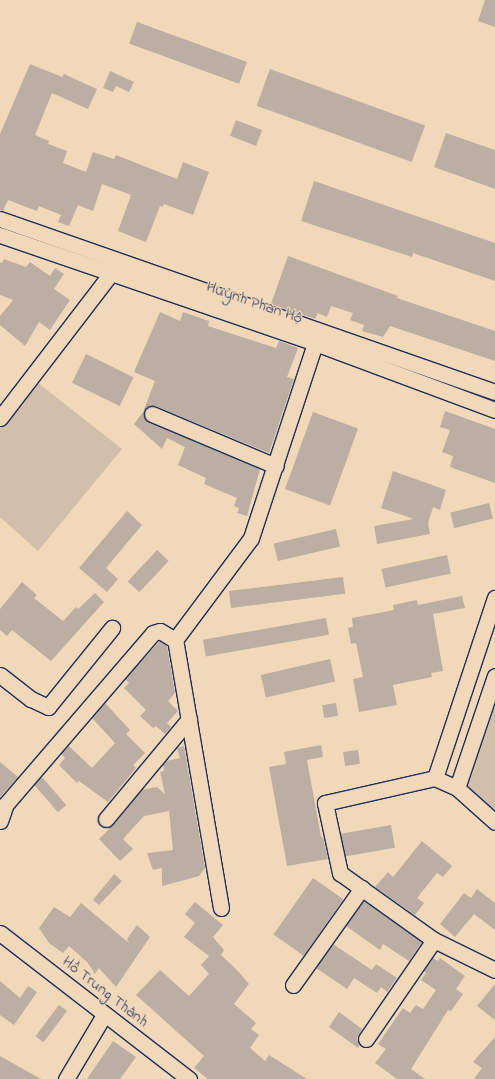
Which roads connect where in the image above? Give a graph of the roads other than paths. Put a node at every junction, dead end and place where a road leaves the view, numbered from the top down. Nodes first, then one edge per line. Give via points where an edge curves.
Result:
1 (0, 219) edge
2 (0, 235) edge
3 (116, 258) junction
4 (112, 272) junction
5 (315, 343) junction
6 (495, 392) edge
7 (495, 410) edge
8 (152, 414) dead end
9 (0, 418) edge
10 (276, 466) junction
11 (495, 598) edge
12 (490, 627) edge
13 (112, 628) dead end
14 (175, 640) junction
15 (0, 675) edge
16 (495, 676) edge
17 (189, 719) junction
18 (435, 778) junction
19 (457, 788) junction
20 (106, 819) dead end
21 (0, 821) edge
22 (495, 822) edge
23 (362, 888) junction
24 (221, 908) dead end
25 (434, 940) junction
26 (2, 941) edge
27 (495, 970) edge
28 (293, 985) dead end
29 (104, 1015) junction
30 (366, 1039) dead end
31 (66, 1079) edge
32 (189, 1079) edge

1 - 3 street, Huỳnh Phan Hộ
2 - 4 street, Huỳnh Phan Hộ
3 - 4 street
3 - 6 street, Huỳnh Phan Hộ
4 - 5 street, Huỳnh Phan Hộ
4 - 9 street
5 - 7 street, Huỳnh Phan Hộ
5 - 10 street
8 - 10 street
10 - 14 street via 251,538
11 - 12 street
12 - 18 street
13 - 15 street via 48,707 31,699
14 - 17 street
14 - 21 street via 160,631 153,633 6,804
16 - 19 street
17 - 20 street
17 - 24 street
18 - 19 street
18 - 23 street via 325,803 340,873
19 - 22 street
23 - 25 street
23 - 28 street
25 - 27 street
25 - 30 street
26 - 29 street, Hồ Trung Thành
29 - 31 street
29 - 32 street, Hồ Trung Thành

